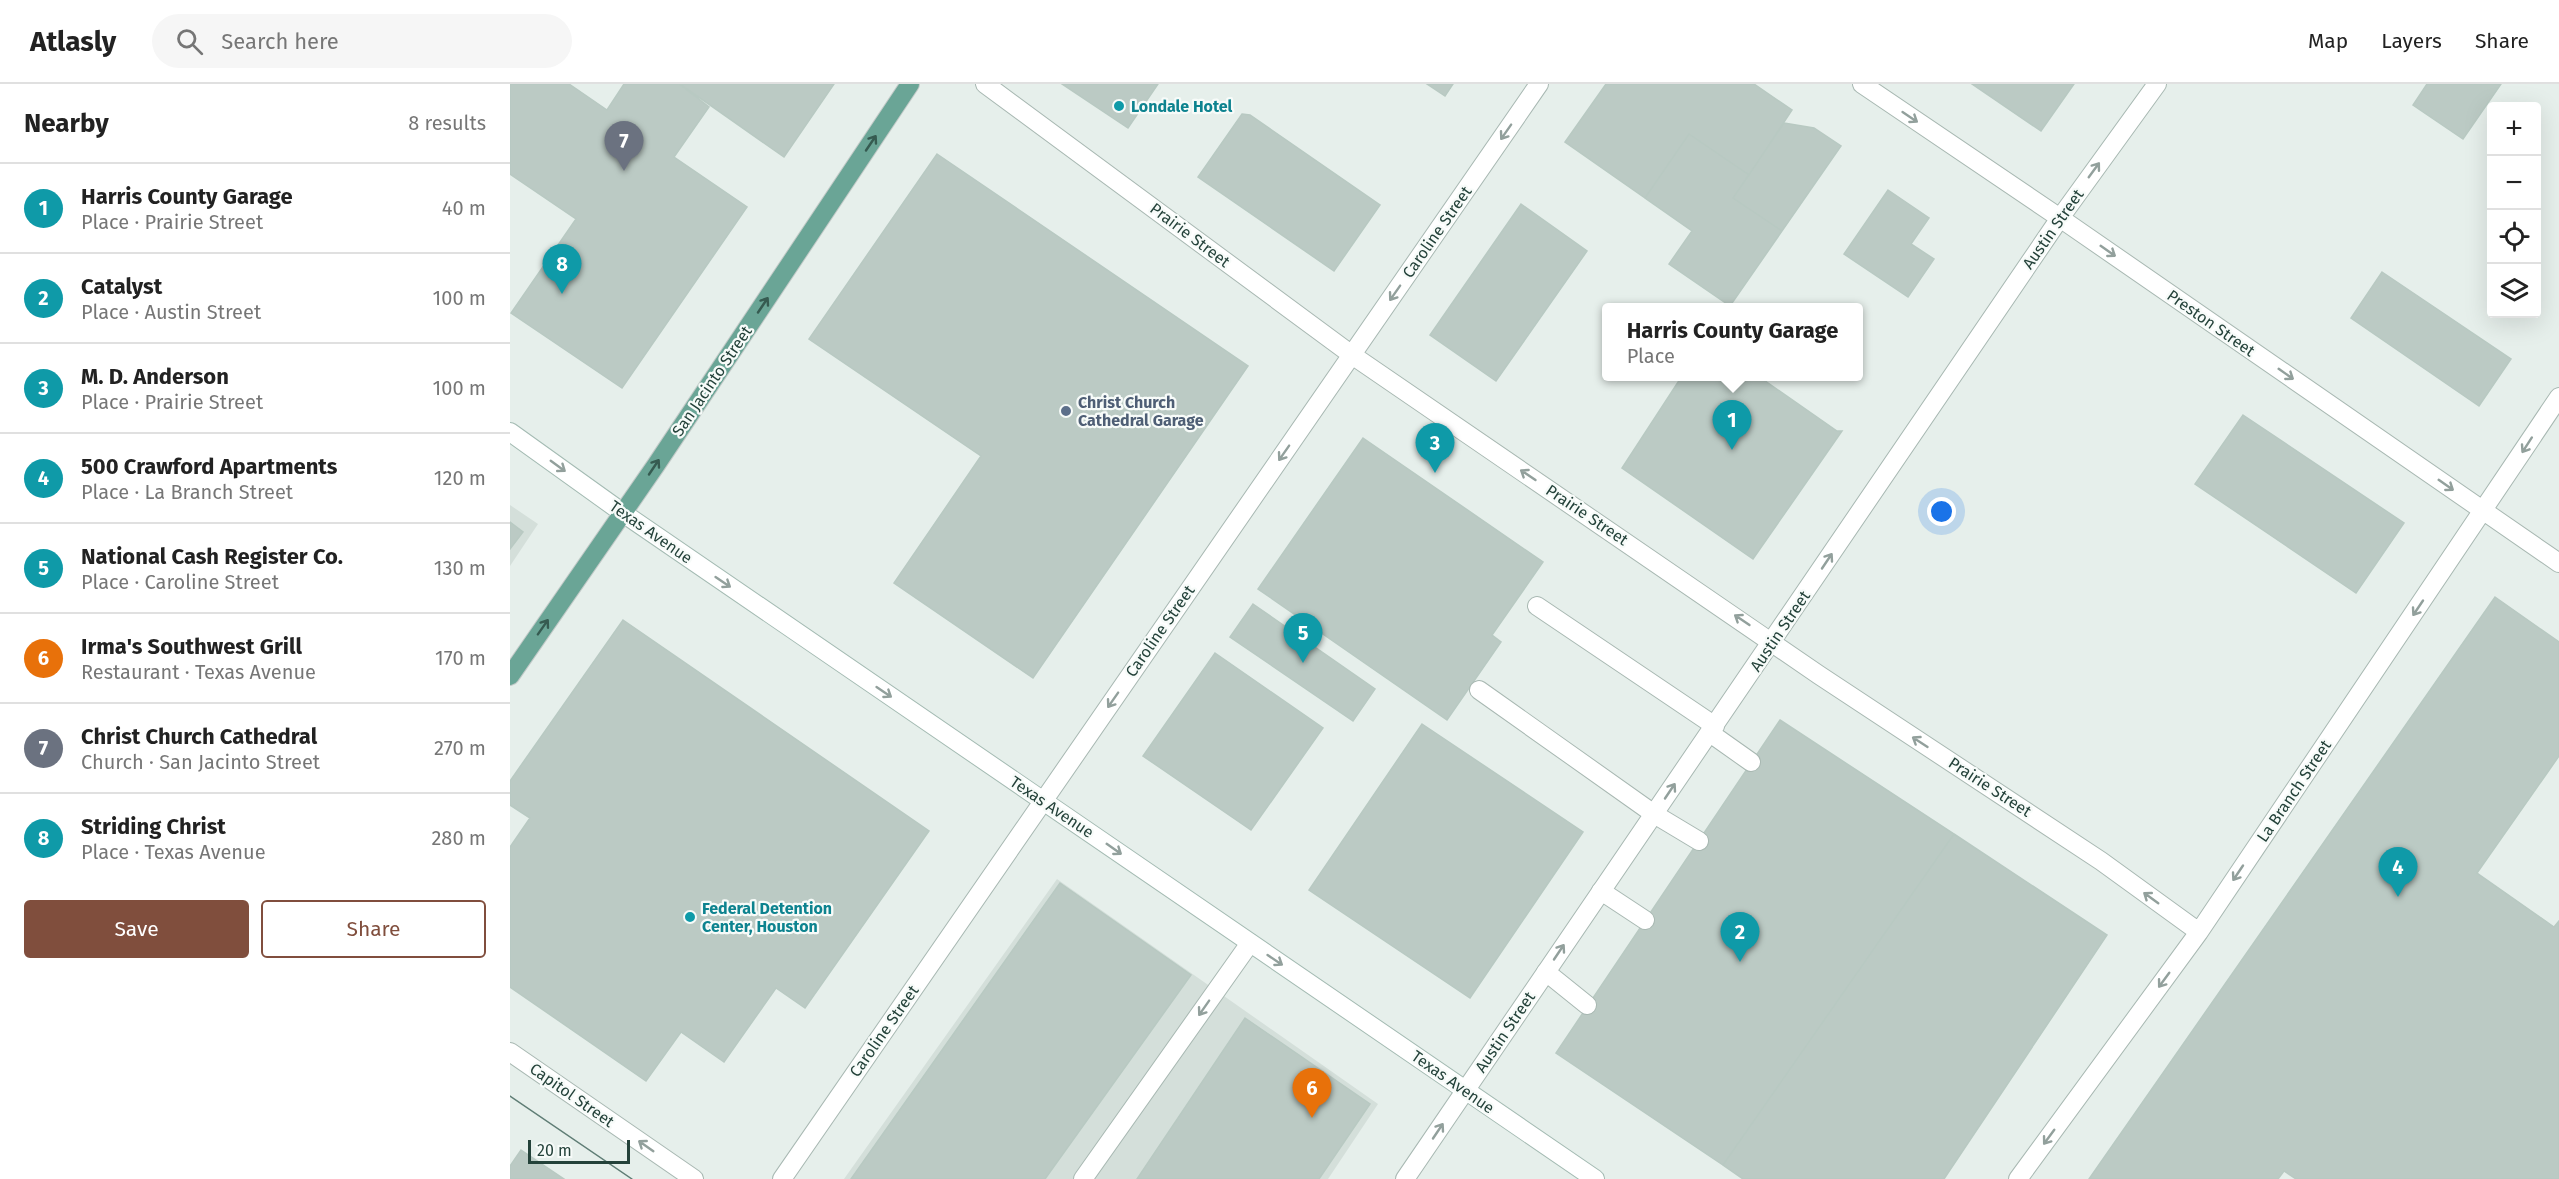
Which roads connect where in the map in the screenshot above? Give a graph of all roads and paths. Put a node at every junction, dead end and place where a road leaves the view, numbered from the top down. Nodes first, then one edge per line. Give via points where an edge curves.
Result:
1 (910, 84) edge
2 (986, 84) edge
3 (1539, 84) edge
4 (1862, 84) edge
5 (2157, 84) edge
6 (2060, 218) junction
7 (1352, 355) junction
8 (2559, 397) edge
9 (510, 432) edge
10 (2483, 511) junction
11 (623, 513) junction
12 (2559, 563) edge
13 (1537, 606) dead end
14 (1773, 641) junction
15 (510, 676) edge
16 (1479, 690) dead end
17 (1712, 729) junction
18 (1751, 762) dead end
19 (1044, 801) junction
20 (1654, 814) junction
21 (1699, 841) dead end
22 (1601, 891) junction
23 (1645, 920) dead end
24 (2199, 932) junction
25 (1250, 943) junction
26 (1546, 972) junction
27 (1587, 1005) dead end
28 (510, 1052) edge
29 (1465, 1090) junction
30 (694, 1179) edge
31 (782, 1179) edge
32 (1083, 1179) edge
33 (1405, 1179) edge
34 (1595, 1179) edge
35 (2018, 1179) edge

11 -> 1 main road, San Jacinto Street
2 - 7 street, Prairie Street
3 -> 7 street, Caroline Street
4 -> 6 street, Preston Street
6 -> 5 street, Austin Street
6 -> 10 street, Preston Street
14 -> 6 street, Austin Street
14 -> 7 street, Prairie Street
7 -> 19 street, Caroline Street
8 -> 10 street, La Branch Street
9 -> 11 street, Texas Avenue
10 - 12 street, Preston Street
10 -> 24 street, La Branch Street
15 -> 11 main road, San Jacinto Street
11 -> 19 street, Texas Avenue
13 - 17 street
14 - 17 street, Austin Street
24 -> 14 street, Prairie Street via 2101,861
16 - 20 street
17 - 18 street
20 -> 17 street, Austin Street
19 -> 25 street, Texas Avenue
19 - 31 street, Caroline Street
20 - 21 street
20 - 22 street, Austin Street
22 - 23 street
26 -> 22 street, Austin Street
24 -> 35 street, La Branch Street
25 -> 29 street, Texas Avenue
25 -> 32 street
26 - 27 street
26 - 29 street, Austin Street
30 -> 28 street, Capitol Street
33 -> 29 street, Austin Street
29 - 34 street, Texas Avenue

